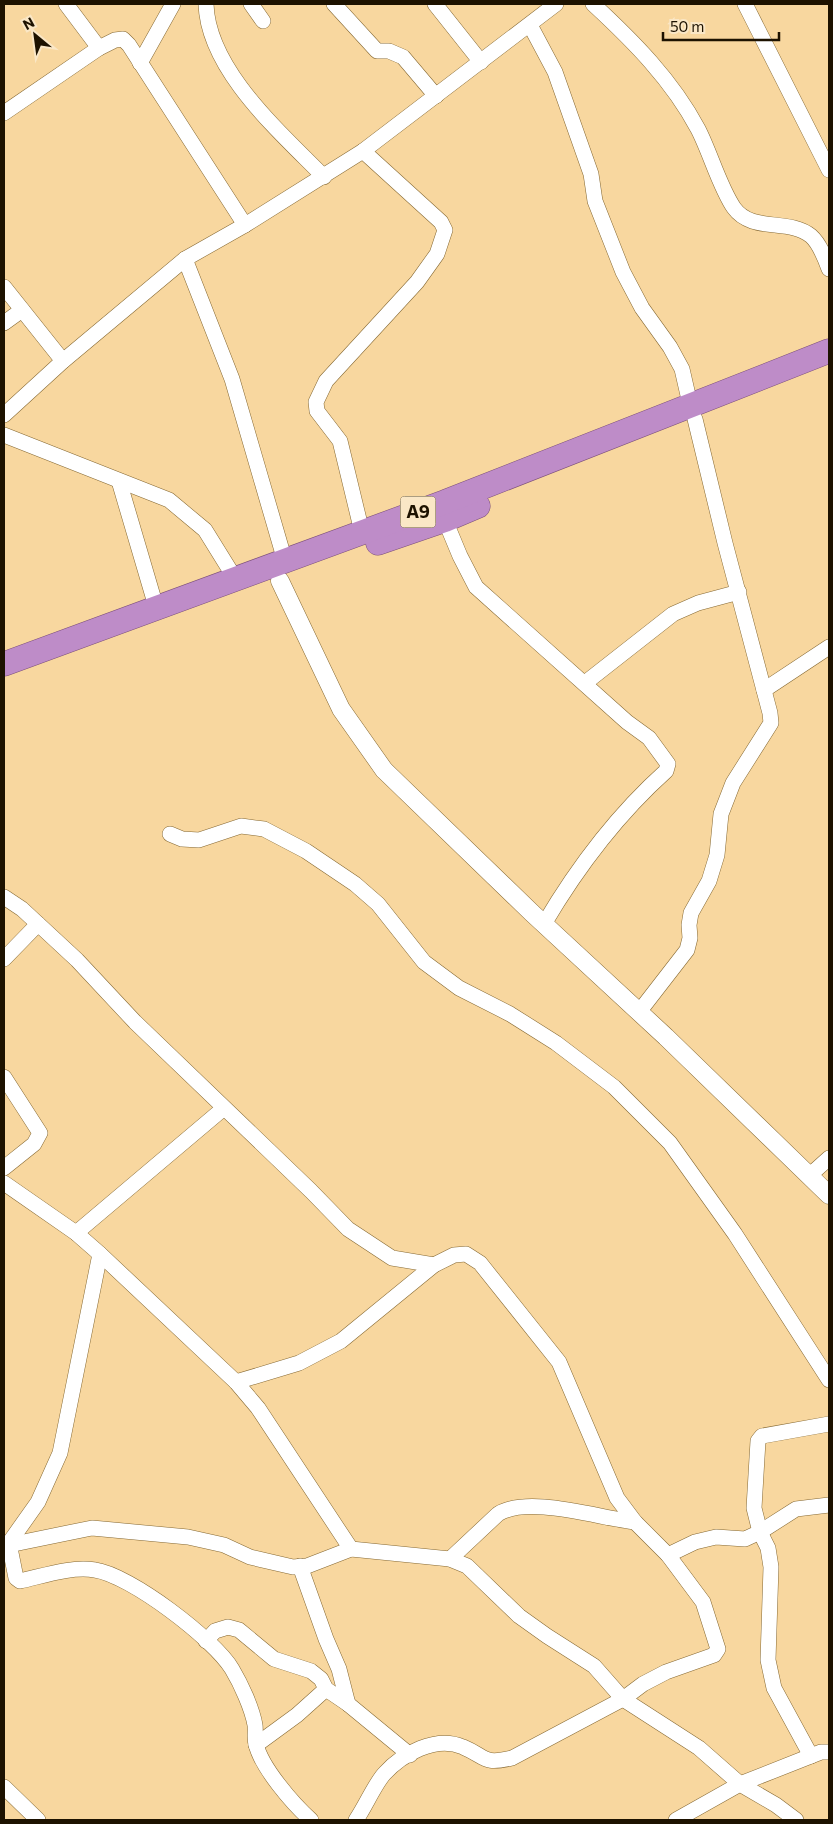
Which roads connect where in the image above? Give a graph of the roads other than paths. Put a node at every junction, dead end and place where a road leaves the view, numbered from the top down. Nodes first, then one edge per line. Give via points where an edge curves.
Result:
1 (66, 4) edge
2 (172, 4) edge
3 (206, 4) edge
4 (251, 4) edge
5 (334, 4) edge
6 (434, 4) edge
7 (556, 4) edge
8 (593, 4) edge
9 (745, 4) edge
10 (263, 21) dead end
11 (530, 25) junction
12 (99, 48) junction
13 (481, 62) junction
14 (140, 63) junction
15 (436, 96) junction
16 (4, 112) edge
17 (362, 151) junction
18 (829, 170) edge
19 (324, 177) junction
20 (245, 225) junction
21 (185, 259) junction
22 (829, 269) edge
23 (4, 287) edge
24 (22, 310) junction
25 (4, 324) edge
26 (829, 351) edge
27 (63, 361) junction
28 (829, 368) edge
29 (739, 394) junction
30 (692, 412) junction
31 (4, 415) edge
32 (4, 435) edge
33 (119, 481) junction
34 (445, 520) junction
35 (362, 532) junction
36 (283, 571) junction
37 (236, 580) junction
38 (739, 592) junction
39 (157, 610) junction
40 (829, 647) edge
41 (4, 664) edge
42 (4, 681) edge
43 (584, 683) junction
44 (764, 690) junction
45 (170, 834) dead end
46 (4, 897) edge
47 (38, 924) junction
48 (544, 924) junction
49 (4, 959) edge
50 (639, 1012) junction
51 (4, 1077) edge
52 (224, 1108) junction
53 (829, 1158) edge
54 (4, 1168) edge
55 (809, 1176) junction
56 (4, 1183) edge
57 (829, 1195) edge
58 (76, 1233) junction
59 (100, 1254) junction
60 (434, 1265) junction
61 (829, 1380) edge
62 (236, 1382) junction
63 (829, 1424) edge
64 (829, 1505) edge
65 (634, 1522) junction
66 (760, 1532) junction
67 (6, 1545) edge
68 (351, 1549) junction
69 (668, 1554) junction
70 (450, 1559) junction
71 (300, 1566) junction
72 (206, 1641) junction
73 (326, 1689) junction
74 (623, 1699) junction
75 (348, 1704) junction
76 (256, 1745) junction
77 (823, 1751) edge
78 (410, 1755) junction
79 (740, 1784) junction
80 (4, 1787) edge
81 (38, 1820) edge
82 (311, 1820) edge
83 (356, 1820) edge
84 (676, 1820) edge
85 (796, 1820) edge

1 - 12 street
2 - 14 street
3 - 19 street via 215,39 234,80
4 - 10 street
5 - 15 street via 377,52 389,51 403,57
6 - 13 street
7 - 11 street
8 - 22 street via 650,60 672,89 697,128 734,209 753,222 798,230 810,236 821,250
9 - 18 street
11 - 13 street
11 - 30 street via 556,72 591,174 595,201 623,272 682,369
12 - 14 street via 115,40 123,40
12 - 16 street
13 - 15 street
14 - 20 street
15 - 17 street
17 - 19 street
17 - 35 street via 441,222 445,230 437,254 417,282 318,393 317,411 340,440
19 - 20 street
20 - 21 street
21 - 27 street
21 - 36 street via 232,379
23 - 24 street
24 - 25 street
24 - 27 street
26 - 29 highway, A9
27 - 31 street
28 - 29 highway, A9
29 - 30 highway, A9
30 - 34 highway, A9
30 - 35 highway, A9
30 - 38 street
32 - 33 street
33 - 37 street via 169,500 205,530
33 - 39 street
34 - 36 highway, A9
34 - 43 street via 476,587
35 - 36 highway, A9
36 - 37 highway, A9
36 - 42 highway, A9
36 - 48 street via 341,709 373,757 409,796
37 - 39 highway, A9
38 - 43 street via 698,603 673,614
38 - 44 street
39 - 41 highway, A9
40 - 44 street
43 - 48 street via 650,738 668,764 666,771 632,804 587,857
44 - 50 street via 771,723 733,783 722,814 717,855 708,882 691,914 686,950
45 - 61 street via 199,840 241,826 264,829 306,851 378,904 424,962 459,988 510,1014 556,1043 614,1087 670,1143 735,1234
46 - 47 street
47 - 49 street
47 - 52 street
48 - 50 street
50 - 55 street
51 - 54 street via 40,1133 34,1144
52 - 58 street
52 - 60 street via 348,1229 392,1258
53 - 55 street
55 - 57 street
56 - 58 street
58 - 59 street
59 - 62 street
59 - 67 street via 60,1452 38,1502
60 - 62 street via 341,1341 299,1364
60 - 65 street via 454,1254 466,1254 480,1263 559,1362 617,1498
62 - 68 street via 258,1408
63 - 66 street via 759,1438 754,1508
64 - 66 street via 796,1509
65 - 69 street
65 - 70 street via 564,1509 507,1508
66 - 69 street via 746,1538 716,1537 695,1542
66 - 77 street via 772,1567 768,1660 774,1688
67 - 71 street via 92,1528 159,1532 224,1545 250,1557
67 - 72 street via 17,1580 75,1570 95,1570 113,1576 164,1605
68 - 70 street
68 - 71 street
69 - 74 street via 702,1602 718,1649 714,1655 643,1684
70 - 74 street via 467,1566 519,1616 594,1666
71 - 75 street via 339,1669
72 - 73 street via 215,1631 228,1627 239,1630 274,1659 311,1671 321,1679
72 - 76 street via 232,1668 255,1724
73 - 75 street
73 - 76 street
74 - 78 street via 512,1758 494,1762 448,1742 430,1744
74 - 79 street via 699,1748
75 - 78 street
76 - 82 street via 277,1784
77 - 79 street
78 - 83 street via 383,1775
79 - 84 street
79 - 85 street
80 - 81 street

